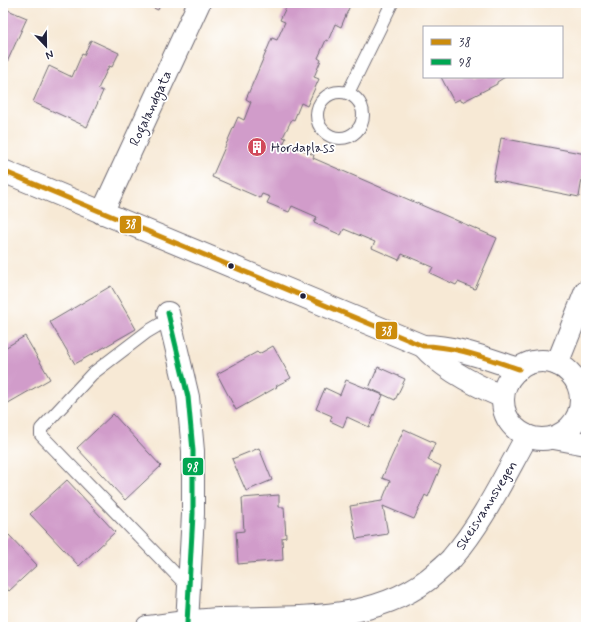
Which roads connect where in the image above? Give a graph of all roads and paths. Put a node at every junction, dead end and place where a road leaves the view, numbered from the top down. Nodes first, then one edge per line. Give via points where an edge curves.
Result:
1 (199, 3) edge
2 (392, 3) edge
3 (348, 93) dead end
4 (3, 171) edge
5 (102, 213) junction
6 (586, 291) edge
7 (168, 316) joint
8 (423, 346) junction
9 (558, 364) junction
10 (519, 369) junction
11 (583, 393) edge
12 (503, 397) junction
13 (527, 436) junction
14 (554, 438) junction
15 (586, 444) edge
16 (189, 588) junction
17 (187, 623) junction
18 (147, 627) edge

1 - 5 street, Rogalandgata
2 - 3 lane
4 - 5 street
5 - 8 street
6 - 9 street
7 - 16 street via 188,397 193,451 194,514
7 - 16 lane via 92,374 41,429 41,435
8 - 10 street via 440,346 462,351
8 - 12 street via 454,371
9 - 10 street via 544,361 531,363
9 - 11 street via 575,378
10 - 12 street via 506,384
11 - 14 street via 577,418 566,431
12 - 13 street via 505,411 511,423
13 - 14 street via 540,439
13 - 17 street, Skeisvannsvegen via 474,530 452,559 425,583 391,601 352,612
14 - 15 street
16 - 17 street
17 - 18 street, Skeisvannsvegen

